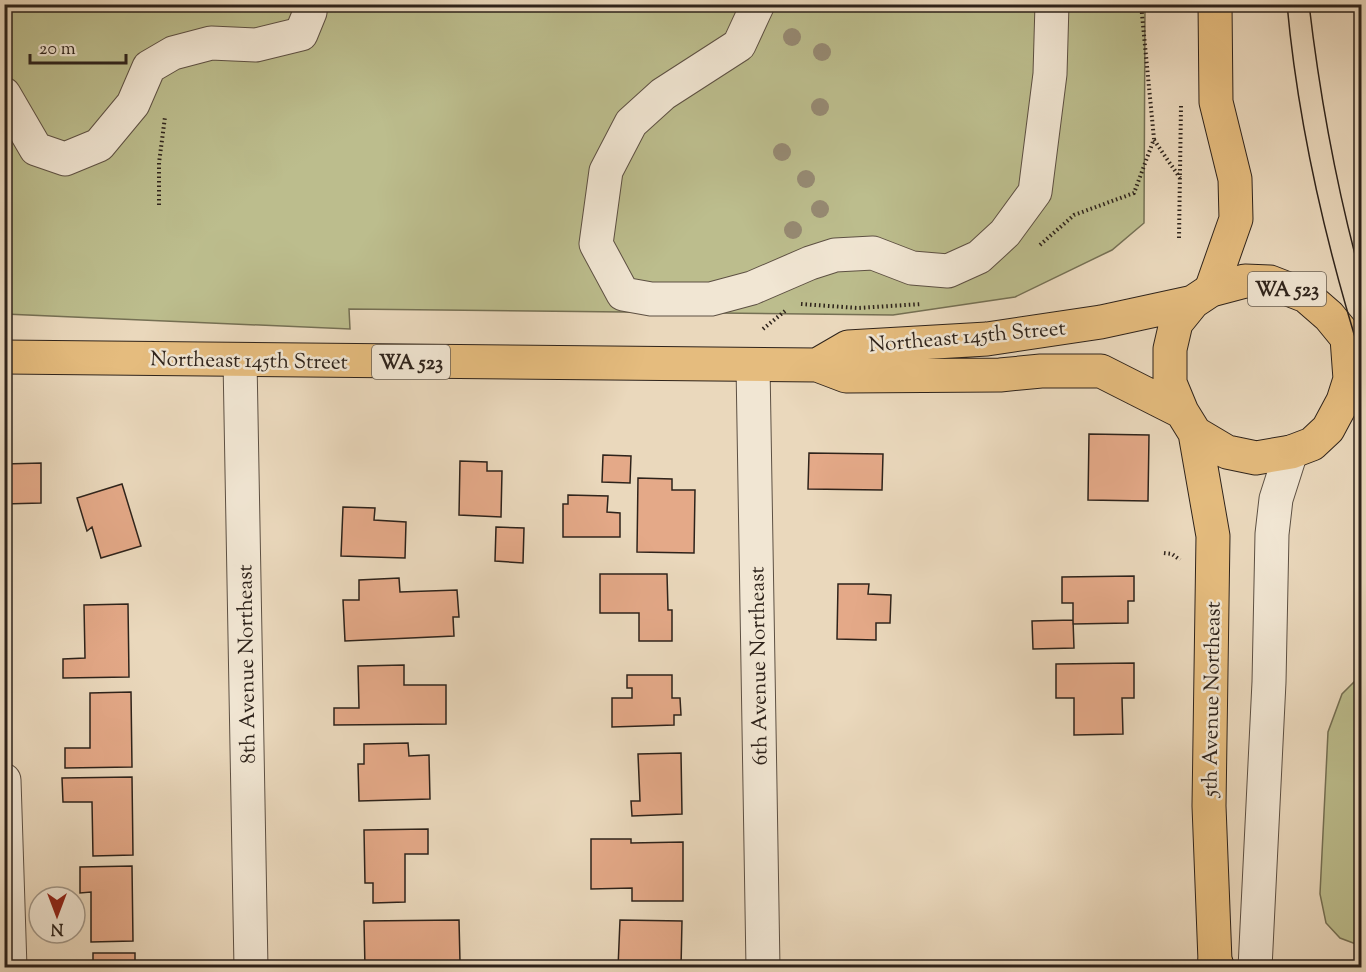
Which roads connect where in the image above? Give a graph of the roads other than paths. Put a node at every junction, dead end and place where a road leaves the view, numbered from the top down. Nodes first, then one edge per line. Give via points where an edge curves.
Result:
1 (311, 4) edge
2 (759, 4) edge
3 (1052, 4) edge
4 (1215, 4) edge
5 (4, 94) edge
6 (1202, 296) junction
7 (1354, 340) edge
8 (4, 357) edge
9 (240, 360) junction
10 (753, 365) junction
11 (817, 366) junction
12 (1362, 417) edge
13 (1189, 422) junction
14 (1328, 429) junction
15 (1291, 452) junction
16 (4, 780) edge
17 (1216, 965) edge
18 (10, 968) edge
19 (251, 968) edge
20 (763, 968) edge
21 (1255, 968) edge

1 - 5 street via 300,34 256,45 211,43 173,53 149,67 134,104 99,145 65,159 36,149
2 - 3 street via 739,45 663,94 631,123 606,171 596,244 623,294 651,299 711,299 752,288 835,255 873,253 912,268 948,271 980,257 1005,233 1035,192 1050,74
4 - 6 main road via 1216,102 1235,179 1236,219
6 - 7 main road, WA 523 via 1245,281 1270,282 1306,296
6 - 11 main road, Northeast 145th Street via 1101,322 997,338 848,347
6 - 13 main road via 1176,323 1170,349 1170,383
7 - 14 main road, WA 523 via 1350,379
8 - 9 main road, Northeast 145th Street / WA 523
9 - 10 main road, Northeast 145th Street / WA 523
9 - 19 street, 8th Avenue Northeast
10 - 11 main road, Northeast 145th Street / WA 523
10 - 20 street, 6th Avenue Northeast
11 - 13 main road, Northeast 145th Street via 846,376 1101,371
12 - 14 main road
13 - 15 main road, WA 523 via 1227,452 1256,458
13 - 17 main road, 5th Avenue Northeast via 1213,536 1209,806
14 - 15 main road, WA 523 via 1312,444
15 - 21 street via 1275,499 1272,534
16 - 18 street

